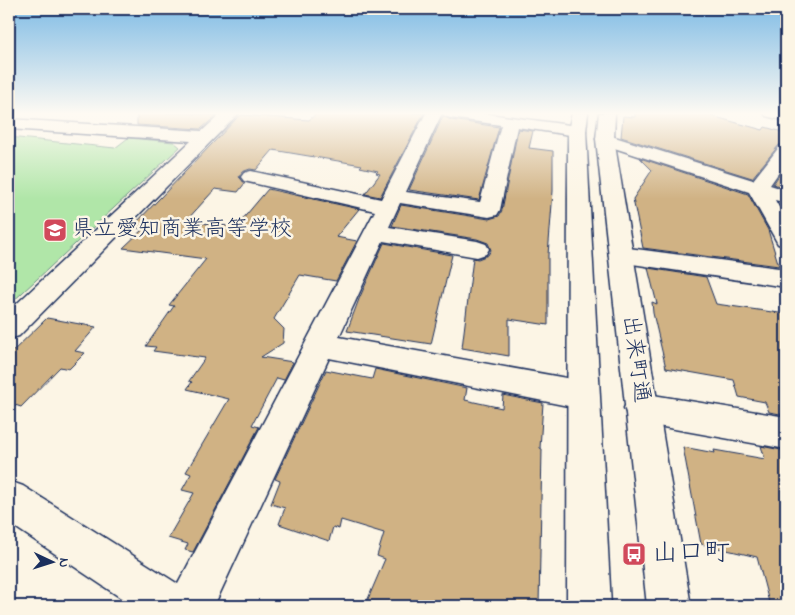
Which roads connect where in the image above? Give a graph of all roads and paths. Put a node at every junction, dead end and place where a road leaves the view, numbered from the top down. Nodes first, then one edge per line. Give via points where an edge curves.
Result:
1 (201, 142) edge
2 (419, 142) edge
3 (505, 142) edge
4 (587, 142) edge
5 (591, 142) edge
6 (626, 142) edge
7 (786, 152) edge
8 (252, 177) dead end
9 (757, 188) junction
10 (786, 198) edge
11 (385, 212) junction
12 (786, 239) edge
13 (476, 249) dead end
14 (620, 255) junction
15 (786, 278) edge
16 (9, 328) edge
17 (320, 345) junction
18 (583, 395) junction
19 (642, 408) junction
20 (786, 433) edge
21 (9, 500) edge
22 (172, 606) edge
23 (192, 606) edge
24 (589, 606) edge
25 (668, 606) edge

1 - 16 main road
2 - 11 main road
3 - 11 main road via 489,210
4 - 18 main road, 出来町通
5 - 14 main road, 出来町通
6 - 9 main road
7 - 9 main road
8 - 11 main road
9 - 10 main road
9 - 12 main road
11 - 13 main road
11 - 17 main road
14 - 15 main road
14 - 19 main road, 出来町通
17 - 18 main road
17 - 23 main road
18 - 24 main road, 出来町通
19 - 20 main road
19 - 25 main road, 出来町通
21 - 22 main road

